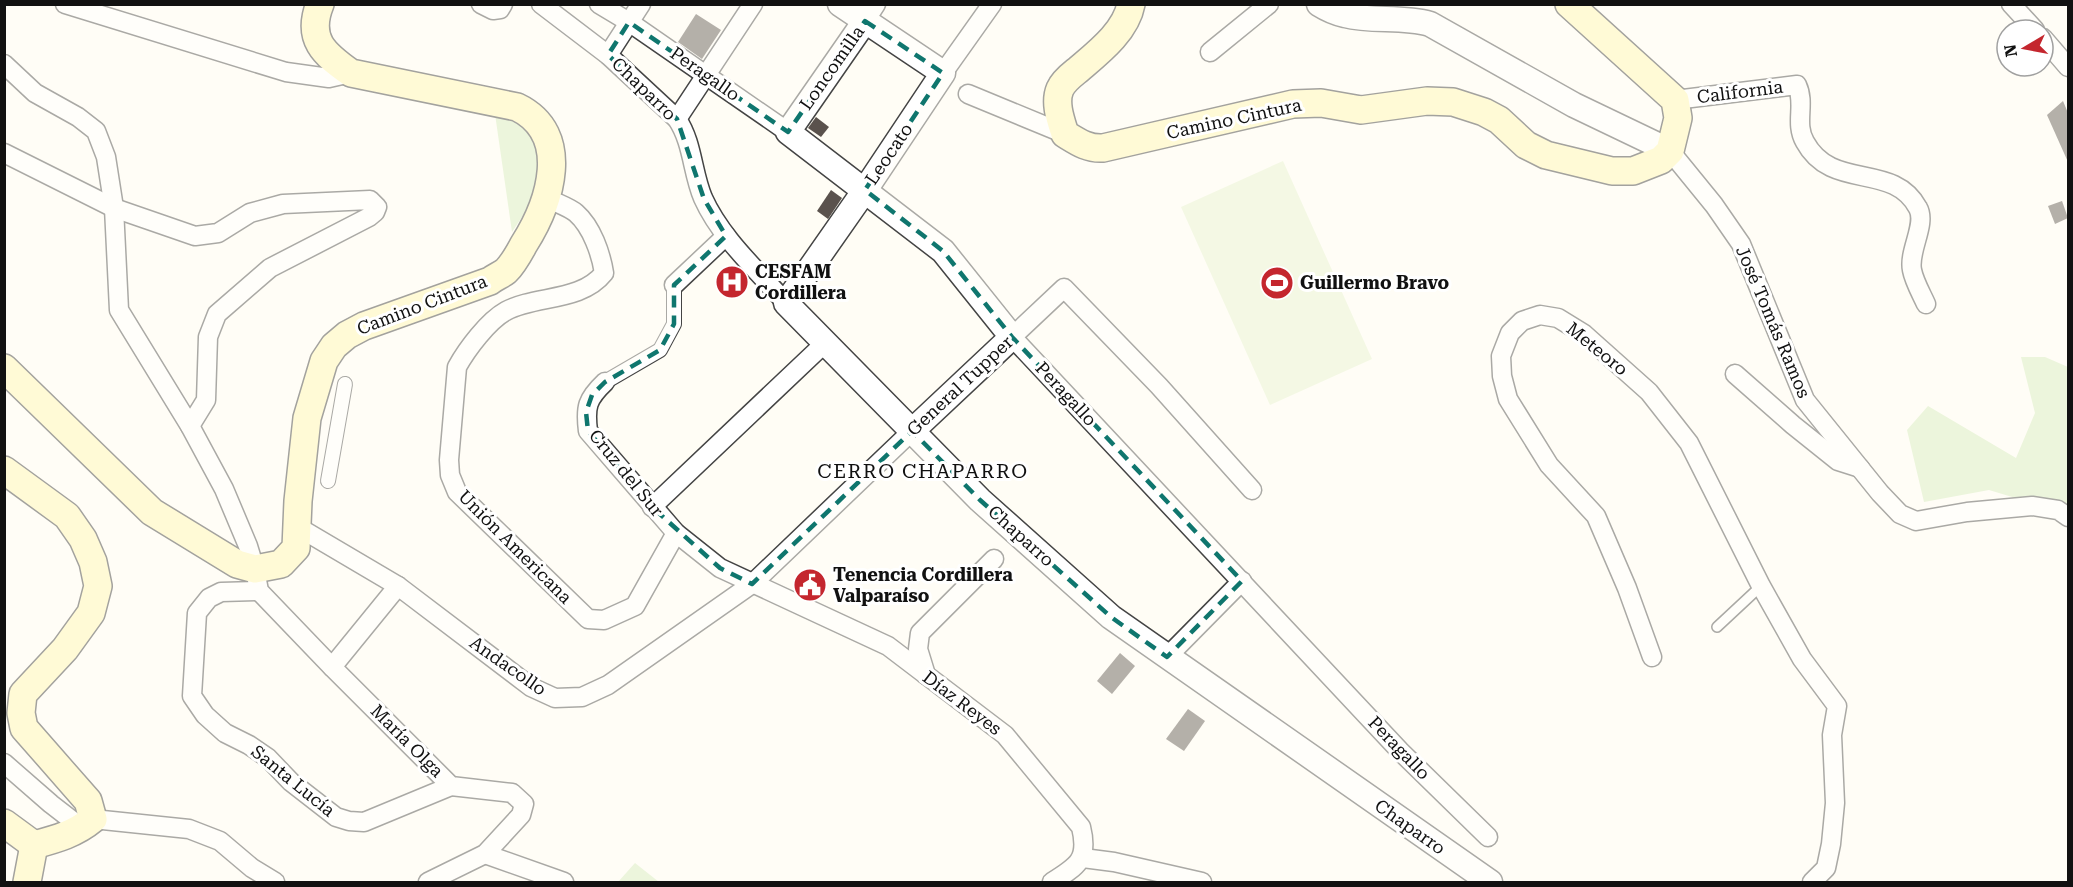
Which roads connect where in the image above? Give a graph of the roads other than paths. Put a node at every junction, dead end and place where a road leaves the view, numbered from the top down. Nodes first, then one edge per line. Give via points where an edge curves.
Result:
1 (64, 4) edge
2 (320, 4) edge
3 (480, 4) edge
4 (503, 4) edge
5 (541, 4) edge
6 (600, 4) edge
7 (641, 4) edge
8 (753, 4) edge
9 (840, 4) edge
10 (992, 4) edge
11 (1131, 4) edge
12 (1269, 4) edge
13 (1319, 4) edge
14 (1569, 4) edge
15 (2011, 4) edge
16 (107, 10) edge
17 (871, 13) edge
18 (2024, 18) edge
19 (630, 22) junction
20 (1210, 52) dead end
21 (2055, 52) edge
22 (608, 55) junction
23 (4, 64) edge
24 (2068, 67) edge
25 (351, 73) junction
26 (943, 73) junction
27 (706, 75) junction
28 (968, 94) dead end
29 (1675, 100) junction
30 (677, 119) junction
31 (788, 132) junction
32 (1065, 134) junction
33 (1670, 151) junction
34 (4, 153) edge
35 (865, 190) junction
36 (547, 198) junction
37 (114, 208) junction
38 (726, 236) junction
39 (674, 285) joint
40 (786, 303) junction
41 (1926, 304) dead end
42 (1012, 337) junction
43 (825, 343) junction
44 (4, 368) edge
45 (1735, 374) dead end
46 (605, 382) joint
47 (345, 384) dead end
48 (190, 426) junction
49 (912, 431) junction
50 (1860, 468) junction
51 (4, 470) edge
52 (328, 481) dead end
53 (1252, 490) dead end
54 (652, 507) junction
55 (2068, 517) edge
56 (298, 528) junction
57 (676, 533) junction
58 (994, 559) dead end
59 (257, 580) junction
60 (1242, 581) junction
61 (752, 584) junction
62 (398, 586) junction
63 (1761, 586) junction
64 (1717, 627) dead end
65 (1167, 657) junction
66 (1652, 657) dead end
67 (332, 667) junction
68 (926, 675) junction
69 (4, 763) edge
70 (451, 786) junction
71 (4, 823) edge
72 (88, 823) junction
73 (1488, 837) dead end
74 (34, 844) junction
75 (485, 854) junction
76 (1083, 858) junction
77 (27, 882) edge
78 (275, 882) edge
79 (428, 882) edge
80 (564, 882) edge
81 (1052, 882) edge
82 (1202, 882) edge
83 (1490, 882) edge
84 (1812, 882) edge

1 - 16 street via 78,10
2 - 25 main road, Camino Cintura via 314,29 319,45
3 - 4 street via 493,10
5 - 22 street, Chaparro
6 - 19 street, Peragallo
7 - 19 street
8 - 27 street
9 - 17 street
10 - 26 street, Leocato
11 - 32 main road via 1123,25 1104,48 1060,88 1058,106
12 - 20 street
13 - 33 street, José Tomás Ramos via 1361,18 1430,24 1575,105
14 - 29 main road
15 - 18 street
16 - 25 street via 286,72 329,78
17 - 26 street
17 - 31 street, Loncomilla
19 - 22 street
19 - 27 street, Peragallo
21 - 24 street
22 - 30 street, Chaparro
23 - 37 street via 34,93 96,131 106,157
25 - 36 main road, Camino Cintura via 517,107 531,114 549,142
26 - 35 street, Leocato
27 - 30 street
27 - 31 street, Peragallo
28 - 32 street
29 - 33 main road via 1678,118
29 - 41 street, California via 1797,85 1802,100 1799,126 1816,157 1840,172 1896,185 1919,209 1912,270
30 - 38 street, Chaparro via 684,130 704,199
31 - 35 street, Peragallo
32 - 33 main road, Camino Cintura via 1083,145 1103,148 1293,104 1321,103 1361,110 1439,100 1484,112 1499,120 1526,146 1546,155 1612,171 1646,167
33 - 50 street, José Tomás Ramos via 1741,244 1805,400
34 - 37 street
35 - 40 street, Leocato
35 - 42 street, Peragallo via 942,251
36 - 56 main road, Camino Cintura via 534,228 505,272 364,326 334,346 324,361 307,418
36 - 57 street, Unión Americana via 582,221 601,256 604,273 596,283 581,290 507,311 493,320 463,356 457,368 450,475 457,492 588,619 604,620 635,606
37 - 48 street via 119,309
37 - 48 street via 195,236 219,233 250,213 283,204 370,200 377,207 369,217 270,268 217,314 208,337 206,400
38 - 39 street, Cruz del Sur
38 - 40 street, Chaparro
39 - 46 street, Cruz del Sur via 674,324 660,350
40 - 43 street, Chaparro
42 - 49 street, General Tupper
42 - 53 street, General Tupper via 1064,288
42 - 60 street, Peragallo
43 - 49 street, Chaparro
43 - 54 street
44 - 59 main road via 152,512
45 - 50 street via 1838,461
46 - 54 street, Cruz del Sur via 592,395 586,412 588,431
47 - 52 street
48 - 59 street via 224,489
49 - 61 street, General Tupper
49 - 65 street, Chaparro via 980,500 1111,617
50 - 55 street, José Tomás Ramos via 1900,514 1916,521 2032,506 2058,510
51 - 72 main road via 67,516 93,562 98,586 91,613 65,649 23,694 21,713 24,728 88,801
54 - 57 street, Cruz del Sur
56 - 59 main road, Camino Cintura via 296,548
56 - 62 street, Andacollo
57 - 61 street, Cruz del Sur via 720,568
58 - 68 street via 920,633 918,649
59 - 67 street, María Olga
59 - 70 street, Santa Lucía via 209,598 197,613 192,696 205,715 225,733 268,758 291,782 336,817 349,821 364,822
60 - 65 street
60 - 73 street, Peragallo via 1400,751
61 - 62 street, Andacollo via 608,685 582,697 555,698 531,687
61 - 68 street, Díaz Reyes via 888,646
62 - 67 street
63 - 64 lane
63 - 66 street, Meteoro via 1689,443 1649,392 1584,334 1558,318 1540,315 1522,321 1510,333 1501,356 1508,399 1549,465 1596,516
63 - 84 street, Meteoro via 1802,658 1837,706 1832,735 1832,844 1826,868
65 - 83 street, Chaparro
67 - 70 street, María Olga
68 - 76 street, Díaz Reyes via 1005,735 1081,827
69 - 72 street via 51,804
70 - 75 street, María Olga via 512,793 524,804 521,815
71 - 74 main road
72 - 74 main road via 67,836
72 - 78 street via 189,829 220,842
74 - 77 main road
75 - 79 street, María Olga
75 - 80 street
76 - 81 street
76 - 82 street

